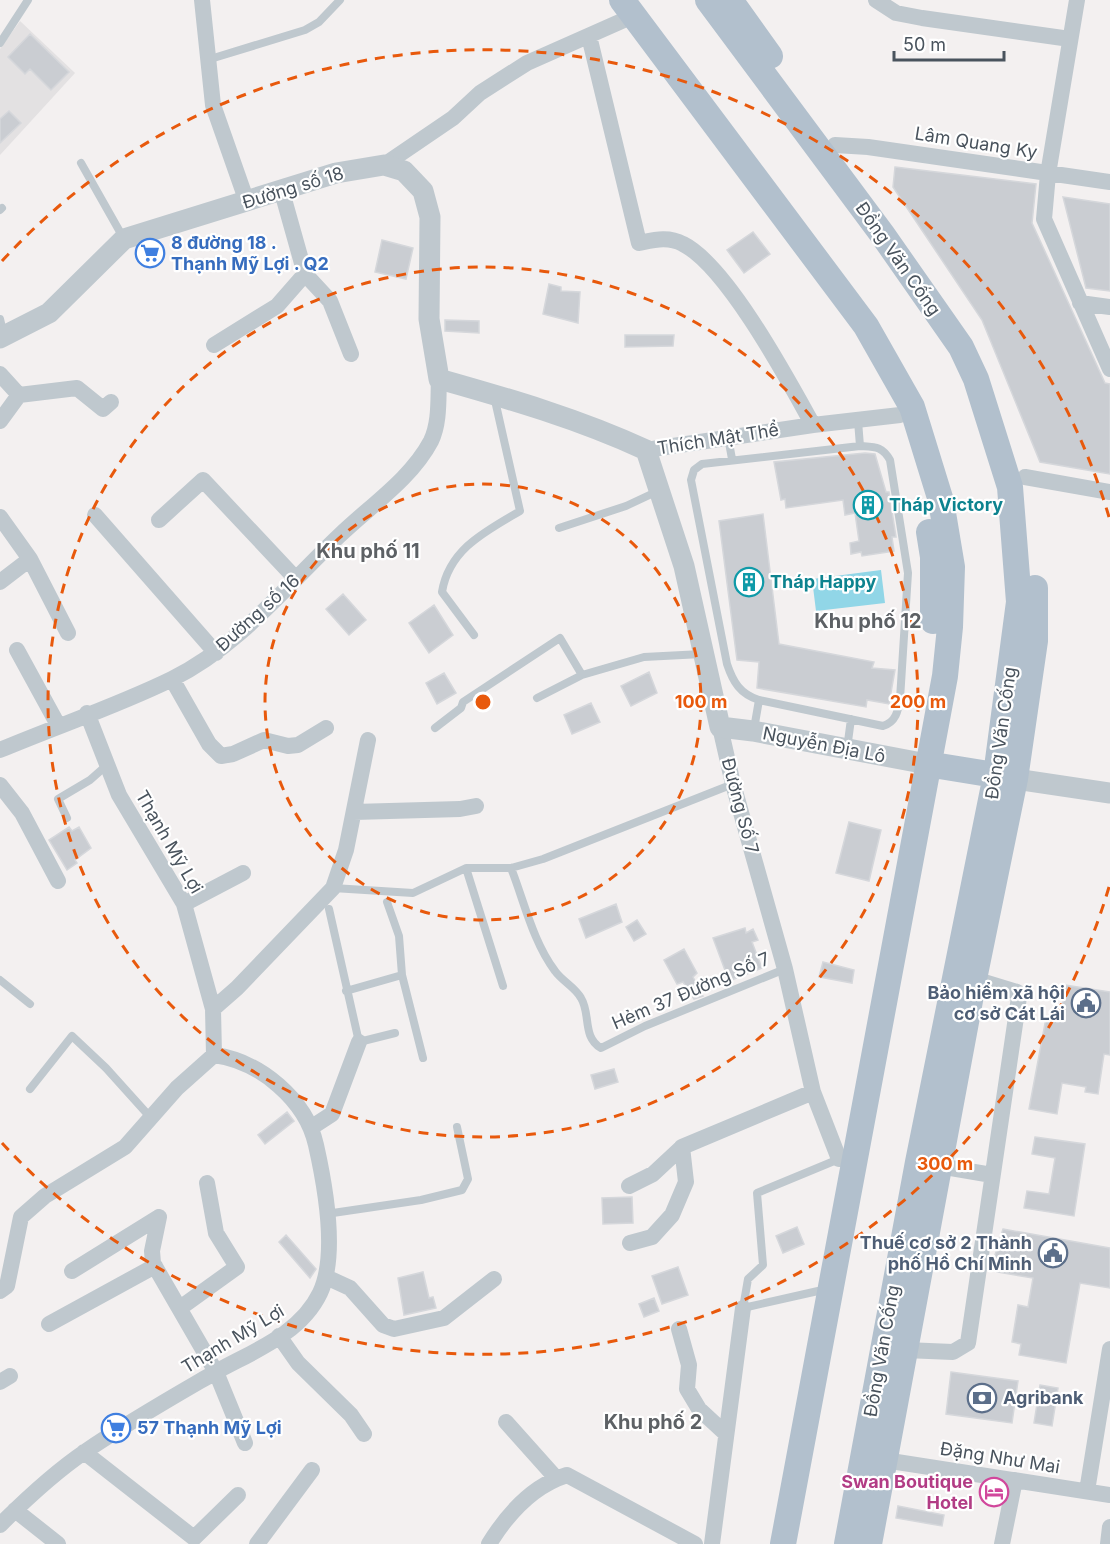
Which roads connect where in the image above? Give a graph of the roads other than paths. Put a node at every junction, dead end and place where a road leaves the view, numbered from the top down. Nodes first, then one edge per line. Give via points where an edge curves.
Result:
1 (28, 0) edge
2 (202, 0) edge
3 (340, 0) edge
4 (708, 0) edge
5 (730, 0) edge
6 (876, 0) edge
7 (1077, 0) edge
8 (618, 7) edge
9 (589, 36) junction
10 (1070, 39) junction
11 (0, 43) edge
12 (207, 60) junction
13 (827, 148) junction
14 (81, 164) dead end
15 (384, 165) junction
16 (1048, 174) junction
17 (1110, 182) edge
18 (282, 192) junction
19 (247, 202) junction
20 (124, 239) junction
21 (305, 274) junction
22 (1080, 303) junction
23 (1110, 307) edge
24 (1, 331) edge
25 (214, 345) dead end
26 (351, 354) dead end
27 (1110, 369) edge
28 (0, 374) edge
29 (438, 379) junction
30 (19, 395) junction
31 (494, 395) junction
32 (111, 402) dead end
33 (900, 415) junction
34 (0, 421) edge
35 (858, 421) junction
36 (813, 425) junction
37 (729, 437) junction
38 (860, 446) junction
39 (646, 450) junction
40 (732, 459) junction
41 (1025, 477) junction
42 (661, 489) junction
43 (1110, 492) edge
44 (95, 515) dead end
45 (0, 517) edge
46 (159, 520) dead end
47 (558, 528) dead end
48 (30, 559) junction
49 (296, 579) junction
50 (0, 582) edge
51 (68, 633) dead end
52 (474, 635) dead end
53 (16, 650) dead end
54 (216, 652) junction
55 (702, 654) junction
56 (582, 675) junction
57 (172, 679) junction
58 (537, 698) dead end
59 (759, 700) junction
60 (87, 713) junction
61 (851, 720) junction
62 (58, 725) junction
63 (720, 727) junction
64 (326, 728) dead end
65 (435, 728) dead end
66 (753, 731) junction
67 (368, 741) dead end
68 (0, 750) edge
69 (846, 751) junction
70 (927, 764) junction
71 (107, 765) junction
72 (1006, 777) junction
73 (733, 784) junction
74 (0, 785) edge
75 (1110, 793) edge
76 (476, 806) dead end
77 (354, 812) junction
78 (67, 818) dead end
79 (466, 868) junction
80 (511, 868) junction
81 (243, 873) dead end
82 (58, 881) dead end
83 (333, 888) junction
84 (387, 902) dead end
85 (184, 904) junction
86 (328, 909) dead end
87 (785, 969) junction
88 (402, 975) junction
89 (965, 976) junction
90 (0, 980) edge
91 (503, 986) dead end
92 (346, 991) junction
93 (30, 1004) dead end
94 (213, 1009) junction
95 (395, 1033) dead end
96 (359, 1042) junction
97 (214, 1055) junction
98 (423, 1058) dead end
99 (30, 1089) dead end
100 (813, 1092) junction
101 (152, 1119) junction
102 (312, 1127) junction
103 (457, 1127) dead end
104 (682, 1147) junction
105 (847, 1162) junction
106 (928, 1164) junction
107 (992, 1175) junction
108 (207, 1183) dead end
109 (629, 1186) dead end
110 (326, 1214) junction
111 (630, 1243) dead end
112 (155, 1266) junction
113 (72, 1271) dead end
114 (326, 1277) junction
115 (494, 1280) dead end
116 (0, 1291) edge
117 (818, 1291) junction
118 (180, 1308) junction
119 (743, 1308) junction
120 (49, 1324) dead end
121 (679, 1329) dead end
122 (279, 1336) junction
123 (894, 1348) junction
124 (1110, 1349) edge
125 (216, 1372) junction
126 (506, 1422) dead end
127 (364, 1434) dead end
128 (726, 1434) junction
129 (245, 1443) dead end
130 (84, 1452) junction
131 (884, 1460) junction
132 (312, 1470) dead end
133 (556, 1479) junction
134 (1015, 1480) junction
135 (1087, 1491) junction
136 (238, 1495) dead end
137 (1110, 1495) edge
138 (15, 1510) junction
139 (0, 1525) edge
140 (1110, 1527) edge
141 (58, 1544) edge
142 (256, 1544) edge
143 (489, 1544) edge
144 (695, 1544) edge
145 (712, 1544) edge
146 (769, 1544) edge
147 (783, 1544) edge
148 (847, 1544) edge
149 (869, 1544) edge
150 (1002, 1544) edge
151 (1107, 1544) edge

1 - 11 lane
2 - 12 street
3 - 12 lane via 319,22 305,30
4 - 13 main road, Đồng Văn Cống
5 - 13 main road, Đồng Văn Cống
6 - 10 street via 896,13
7 - 10 street
8 - 9 street, Đường số 18
8 - 33 main road via 842,310 879,370
8 - 70 main road via 866,326 912,407 940,501 952,567 945,676
9 - 15 street, Đường số 18 via 527,63
9 - 36 street via 639,243 663,238 683,244 707,261 739,302
10 - 16 street
12 - 19 street via 213,105
13 - 16 street, Lâm Quang Ky via 936,156
13 - 41 main road, Đồng Văn Cống via 948,303 984,364
13 - 72 main road, Đồng Văn Cống via 960,347 983,398 1010,487 1019,602
14 - 20 lane
15 - 18 street, Đường số 18 via 336,173
15 - 29 street, Đường số 16 via 404,171 423,191 430,217 429,319
16 - 17 street, Lâm Quang Ky
16 - 22 street via 1044,219
18 - 19 street, Đường số 18
18 - 21 street
19 - 20 street, Đường số 18
20 - 24 street, Đường số 18 via 49,313
21 - 25 street via 277,306
21 - 26 street via 330,301
22 - 23 street
22 - 27 street
28 - 30 street
29 - 31 street, Thích Mật Thể
29 - 49 street, Đường số 16 via 438,416 431,440 410,470
30 - 32 street via 77,388 103,409
30 - 34 street
31 - 39 street, Thích Mật Thể via 608,432
31 - 52 lane via 520,511 474,538 444,576 442,592
33 - 35 street, Thích Mật Thể
33 - 70 main road via 921,483 933,557 933,655 923,734
35 - 36 street, Thích Mật Thể
35 - 38 lane
36 - 37 street, Thích Mật Thể
37 - 39 street, Thích Mật Thể
37 - 40 lane
38 - 40 lane
38 - 61 lane via 884,450 890,460 908,573 897,715 883,726
39 - 42 street, Đường Số 7
40 - 59 lane via 702,465 694,470 691,480 732,679 747,696
41 - 43 street
41 - 72 main road, Đồng Văn Cống via 1033,556 1035,641
42 - 47 lane via 626,506
42 - 55 street, Đường Số 7 via 684,566
44 - 54 street
45 - 48 street
46 - 49 street via 203,480
48 - 50 street
48 - 51 street
49 - 54 street, Đường số 16
53 - 62 street
54 - 57 street, Đường số 16
55 - 56 lane via 644,657
55 - 63 street, Đường Số 7
56 - 58 lane
56 - 65 lane via 560,638 463,702 461,708
57 - 60 street, Đường số 16
57 - 64 street via 209,744 221,756 264,740 298,745
59 - 61 lane
59 - 66 lane
60 - 62 street, Đường số 16
60 - 71 street, Thạnh Mỹ Lợi
61 - 69 lane
62 - 68 street, Đường số 16
63 - 66 street, Nguyễn Địa Lô
63 - 73 street, Đường Số 7
66 - 69 street, Nguyễn Địa Lô
67 - 77 street
69 - 70 street, Nguyễn Địa Lô
70 - 72 main road
70 - 105 main road
71 - 78 lane via 57,799
71 - 85 street, Thạnh Mỹ Lợi via 119,795
72 - 75 street
72 - 89 main road, Đồng Văn Cống
73 - 80 lane
73 - 87 street, Đường Số 7
74 - 82 street via 22,813
76 - 77 street
77 - 83 street
79 - 80 lane
79 - 83 lane via 413,893
79 - 91 lane
80 - 87 lane, Hẻm 37 Đường Số 7 via 541,948 555,972 582,998 587,1027 594,1044 601,1048
81 - 85 street
83 - 94 street
84 - 88 lane via 399,936
85 - 94 street, Thạnh Mỹ Lợi
86 - 92 lane
87 - 100 street, Đường Số 7
88 - 92 lane
88 - 98 lane
89 - 106 main road, Đồng Văn Cống
89 - 107 street via 1017,992 1019,997
90 - 93 lane
92 - 96 lane
94 - 97 street, Thạnh Mỹ Lợi
95 - 96 lane
96 - 102 street via 332,1114
97 - 101 street via 177,1088
97 - 102 street, Thạnh Mỹ Lợi via 261,1072 293,1099
99 - 101 lane via 72,1036
100 - 104 street
100 - 105 street, Đường Số 7
101 - 116 street via 125,1147 45,1196 21,1217 7,1286
102 - 110 street, Thạnh Mỹ Lợi via 325,1186
103 - 110 lane via 468,1179 462,1190
104 - 109 street via 653,1174
104 - 111 street via 686,1182 672,1215 652,1237
105 - 117 main road
105 - 119 lane via 757,1193 763,1265 747,1279
105 - 147 main road
106 - 107 street
106 - 123 main road, Đồng Văn Cống
107 - 123 street via 968,1342 953,1352
108 - 118 street via 216,1233 237,1267
110 - 114 street, Thạnh Mỹ Lợi
112 - 113 street via 152,1251 159,1217
112 - 118 street
112 - 120 street
114 - 115 street via 350,1288 383,1325 394,1329 444,1318
114 - 122 street, Thạnh Mỹ Lợi via 319,1295 298,1323
117 - 119 lane
117 - 146 main road
118 - 125 street
119 - 128 street
121 - 128 street via 689,1365 687,1389 699,1409
122 - 125 street, Thạnh Mỹ Lợi
122 - 127 street via 298,1363 351,1415
123 - 131 main road, Đồng Văn Cống
123 - 148 main road, Đồng Văn Cống
124 - 135 street
125 - 129 street
125 - 130 street, Thạnh Mỹ Lợi
126 - 133 street
128 - 145 street
130 - 136 street via 194,1538
130 - 138 street, Thạnh Mỹ Lợi
131 - 134 street, Đặng Như Mai
131 - 149 main road, Đồng Văn Cống
132 - 142 street
133 - 143 street via 542,1485 506,1517
133 - 144 street via 567,1475
134 - 135 street, Đặng Như Mai
134 - 150 street
135 - 137 street, Đặng Như Mai
138 - 139 street, Thạnh Mỹ Lợi
138 - 141 street
140 - 151 street

